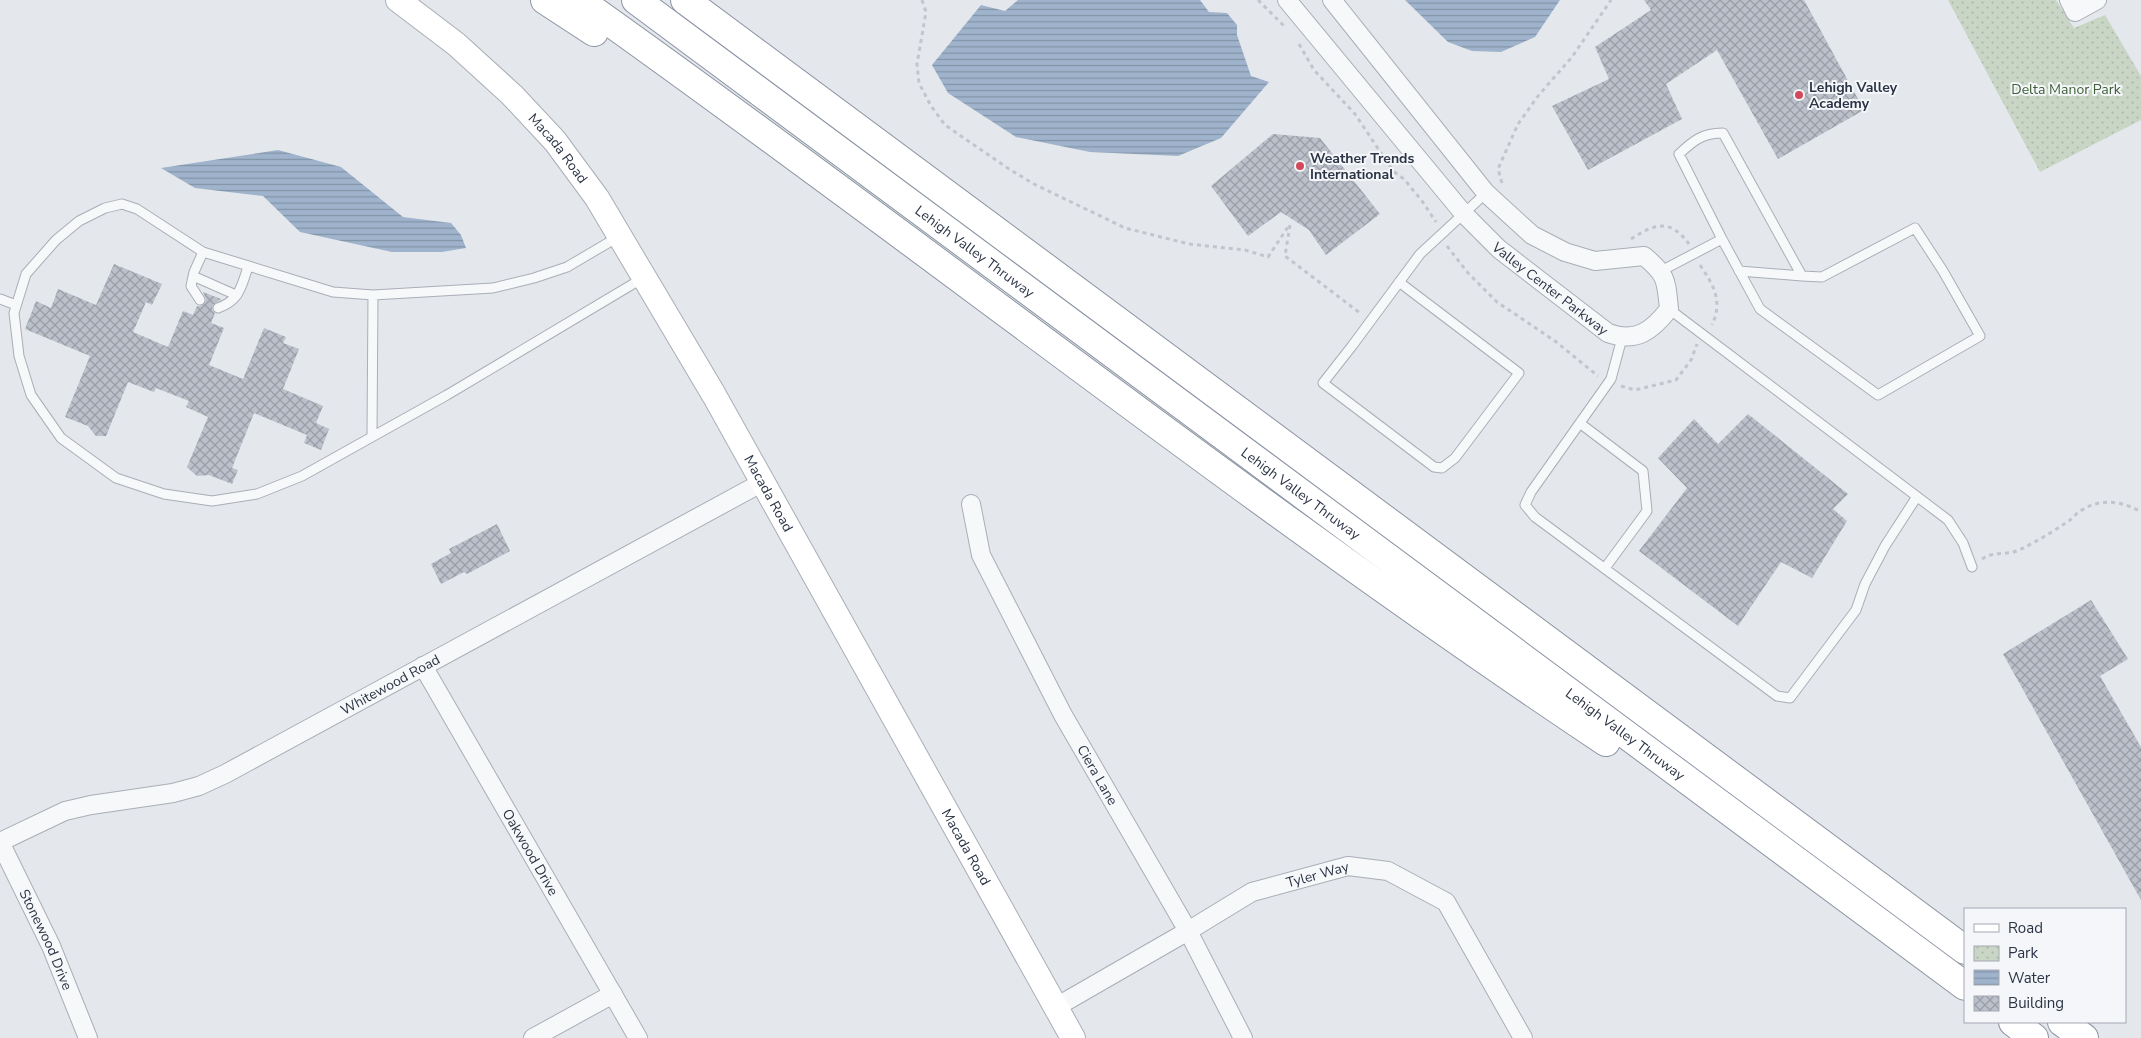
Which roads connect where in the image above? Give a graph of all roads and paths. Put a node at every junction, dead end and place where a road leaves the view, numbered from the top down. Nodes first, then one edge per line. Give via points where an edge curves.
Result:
1 (398, 0) edge
2 (545, 0) edge
3 (578, 0) edge
4 (636, 0) edge
5 (685, 0) edge
6 (693, 0) edge
7 (922, 0) edge
8 (1287, 0) edge
9 (1332, 0) edge
10 (2097, 0) edge
11 (2072, 6) edge
12 (723, 28) junction
13 (834, 185) junction
14 (1486, 193) junction
15 (1464, 214) junction
16 (620, 235) junction
17 (1722, 239) junction
18 (203, 252) junction
19 (248, 266) junction
20 (1661, 270) junction
21 (1739, 270) junction
22 (193, 276) junction
23 (1802, 276) junction
24 (645, 277) junction
25 (1399, 282) junction
26 (236, 295) junction
27 (373, 295) junction
28 (0, 299) edge
29 (200, 300) dead end
30 (16, 305) junction
31 (218, 308) dead end
32 (1669, 309) junction
33 (1371, 321) junction
34 (1622, 338) junction
35 (1581, 424) junction
36 (372, 435) junction
37 (763, 482) junction
38 (1916, 498) junction
39 (971, 504) dead end
40 (2141, 512) edge
41 (1972, 567) joint
42 (1605, 568) junction
43 (423, 666) junction
44 (0, 842) edge
45 (1188, 931) junction
46 (1898, 937) junction
47 (1964, 949) edge
48 (1964, 985) edge
49 (613, 994) junction
50 (1056, 1007) junction
51 (2013, 1023) edge
52 (2063, 1023) edge
53 (88, 1038) edge
54 (533, 1038) edge
55 (638, 1038) edge
56 (1074, 1038) edge
57 (1243, 1038) edge
58 (1523, 1038) edge
59 (2034, 1038) edge
60 (2084, 1038) edge

1 - 16 street, Macada Road via 456,44 535,118 577,169
2 - 13 highway
3 - 13 highway
4 - 46 highway, Lehigh Valley Thruway
5 - 12 highway, Lehigh Valley Thruway
6 - 12 highway
7 - 33 path via 926,12 917,64 919,83 946,125 1034,184 1125,228 1189,244 1245,250 1268,257 1290,224 1284,256
8 - 15 street, Valley Center Parkway
9 - 14 street
10 - 11 street
12 - 47 highway, Lehigh Valley Thruway
13 - 46 highway via 1232,481 1553,706
14 - 15 lane
14 - 20 street via 1532,235 1565,252 1595,261 1644,256
15 - 25 lane via 1420,254
15 - 34 street, Valley Center Parkway via 1499,250 1608,333
16 - 24 street, Macada Road
16 - 27 lane via 566,267 493,288
17 - 20 lane
17 - 21 lane
17 - 23 lane via 1679,154 1708,133 1723,133
18 - 19 lane
18 - 22 lane
18 - 30 lane via 138,208 122,204 105,208 79,221 56,240 26,274
19 - 26 lane
19 - 27 lane via 333,292
20 - 32 street
21 - 23 lane
21 - 23 lane via 1760,309 1878,395 1980,336 1944,271 1915,228 1822,277
22 - 26 lane
22 - 29 lane via 191,286
24 - 36 lane
24 - 37 street, Macada Road
25 - 33 lane
25 - 33 lane via 1519,373 1455,458 1442,468 1434,467 1323,383
26 - 31 lane via 231,303
27 - 36 lane
28 - 30 lane
30 - 36 lane via 19,356 31,395 60,438 116,478 164,494 212,501 257,494 302,476
32 - 34 street, Valley Center Parkway via 1646,332
32 - 38 lane
34 - 35 lane via 1611,379
35 - 42 lane via 1643,471 1647,511
35 - 42 lane via 1525,505 1535,518
37 - 43 street, Whitewood Road
37 - 50 street, Macada Road
38 - 41 lane via 1948,520 1963,543
38 - 42 lane via 1864,584 1856,610 1790,698 1777,696
39 - 45 street, Ciera Lane via 985,564 1063,715
40 - 41 path via 2132,506 2113,502 2096,504 2017,551 1993,553
43 - 44 street, Whitewood Road via 199,786 65,812
43 - 49 street, Oakwood Drive
44 - 53 street, Stonewood Drive via 51,946
45 - 50 street, Tyler Way
45 - 57 street, Ciera Lane
45 - 58 street, Tyler Way via 1252,892 1348,866 1388,871 1446,902
46 - 48 highway, Lehigh Valley Thruway
49 - 54 street
49 - 55 street, Oakwood Drive
50 - 56 street, Macada Road
51 - 59 highway
52 - 60 highway

